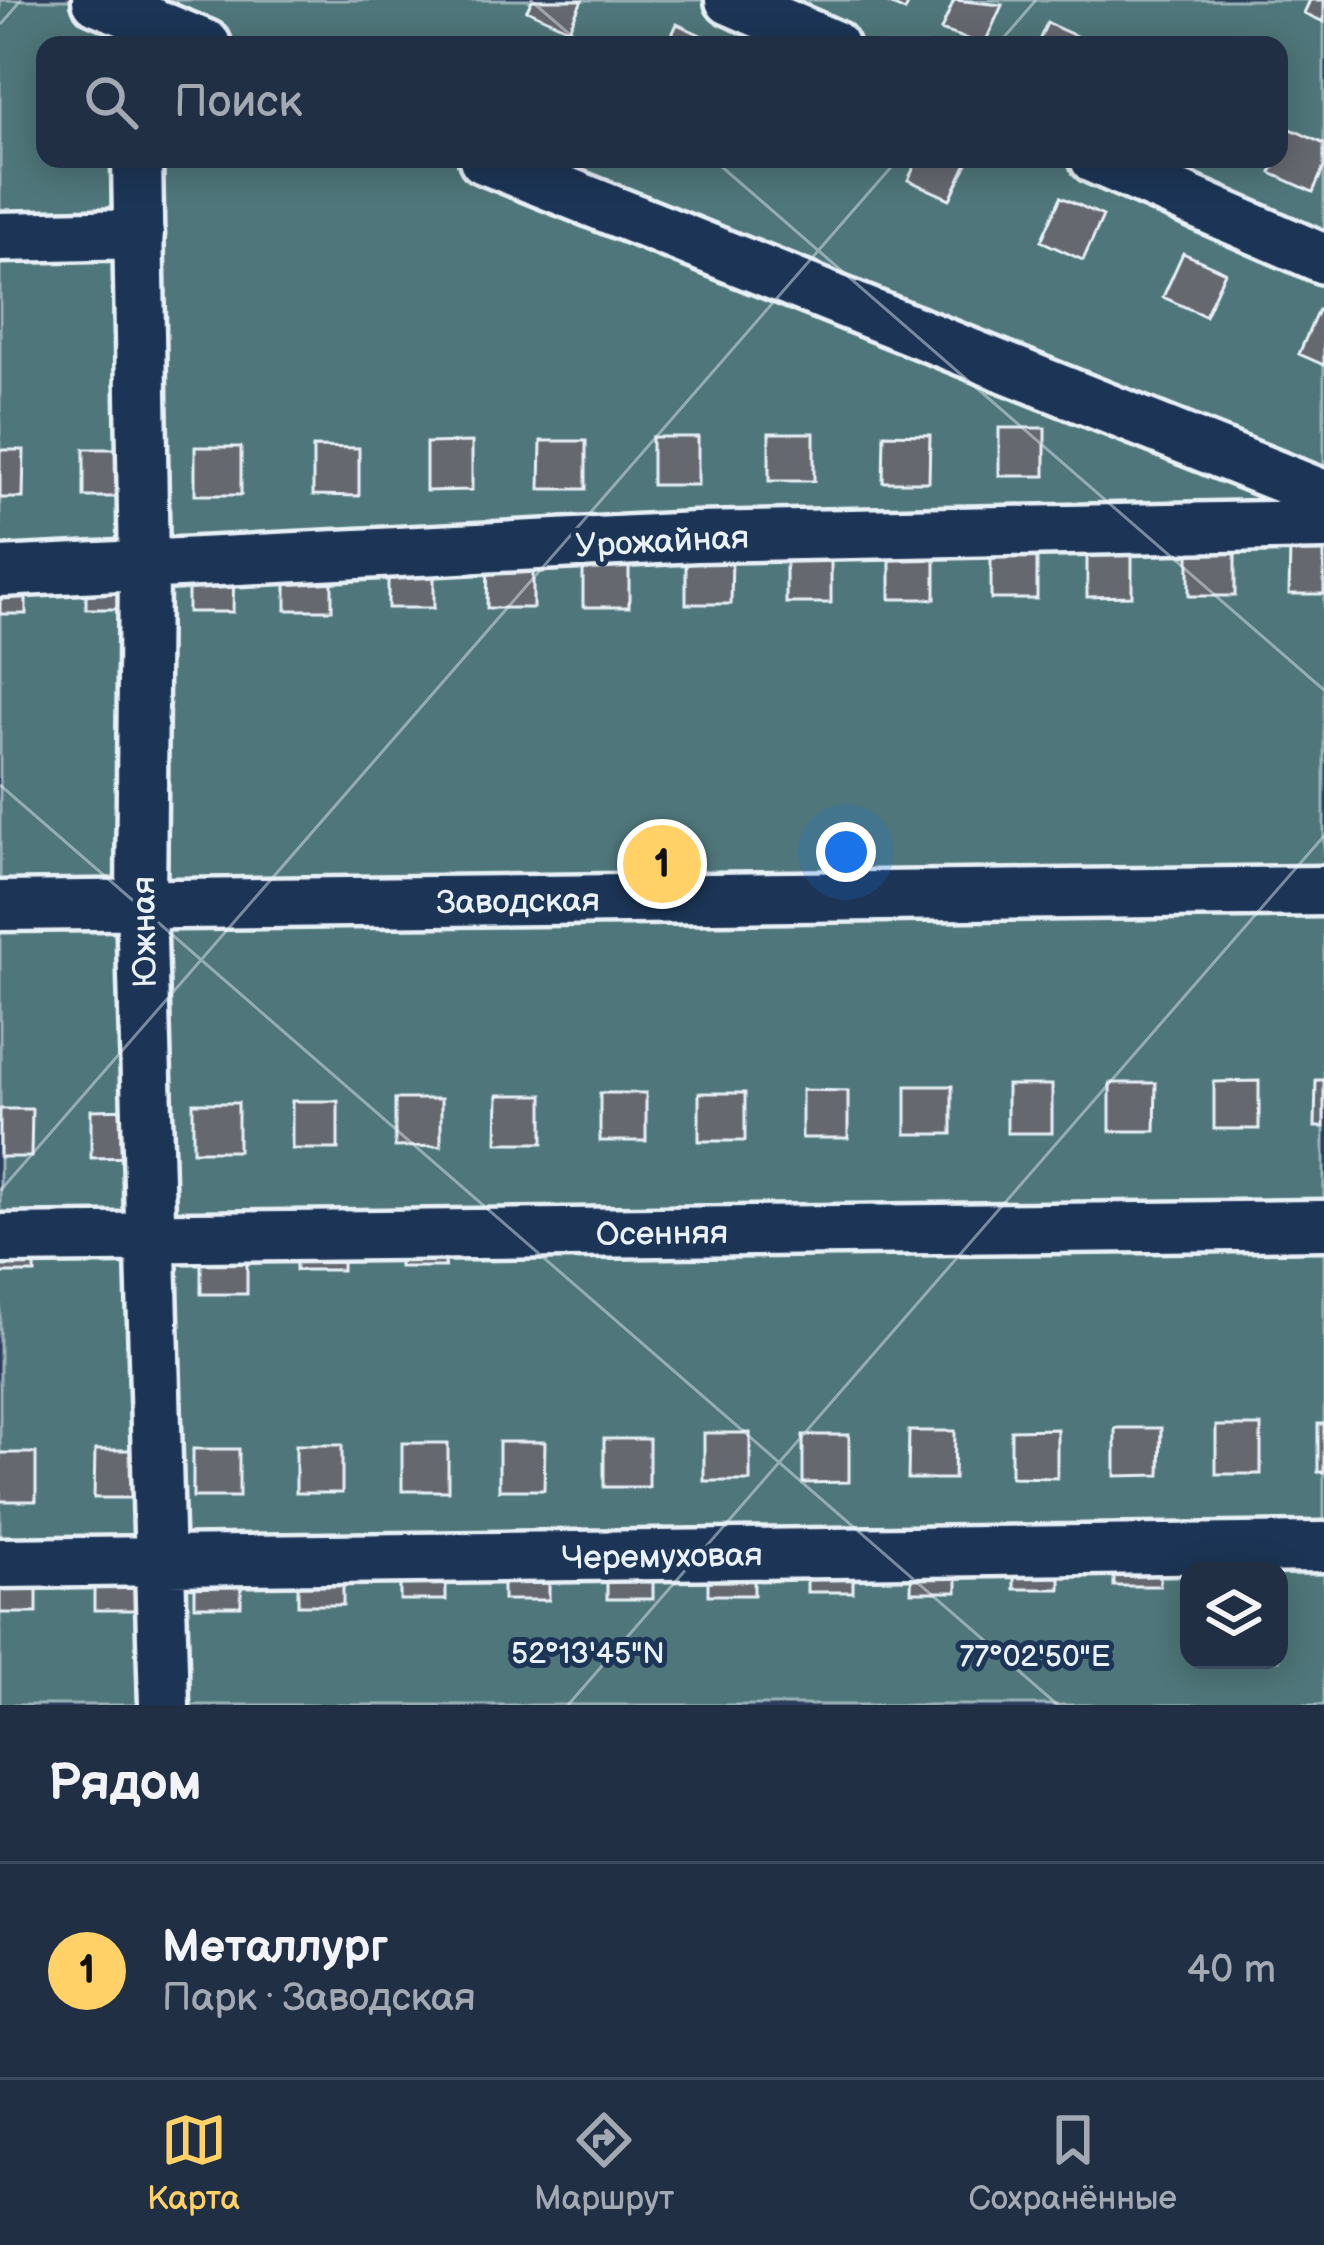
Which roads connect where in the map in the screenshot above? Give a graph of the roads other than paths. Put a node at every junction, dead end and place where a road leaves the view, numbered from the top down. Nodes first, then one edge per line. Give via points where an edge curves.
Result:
1 (730, 0) edge
2 (120, 20) edge
3 (175, 36) edge
4 (812, 36) edge
5 (137, 168) edge
6 (506, 168) edge
7 (1116, 168) edge
8 (140, 234) junction
9 (0, 236) edge
10 (1324, 259) edge
11 (1324, 495) edge
12 (1324, 525) edge
13 (144, 568) junction
14 (0, 572) edge
15 (1324, 891) edge
16 (141, 904) junction
17 (0, 906) edge
18 (1324, 1225) edge
19 (153, 1237) junction
20 (0, 1239) edge
21 (1324, 1547) edge
22 (161, 1561) junction
23 (0, 1563) edge
24 (164, 1705) edge

1 - 4 street
2 - 3 street
5 - 8 street, Южная
6 - 11 street
7 - 10 street
8 - 9 street
8 - 13 street, Южная
12 - 13 street, Урожайная via 696,537
13 - 14 street, Урожайная
13 - 16 street, Южная
15 - 16 street, Заводская
16 - 17 street, Заводская
16 - 19 street, Южная
18 - 19 street, Осенняя
19 - 20 street, Осенняя
19 - 22 street, Южная
21 - 22 street, Черемуховая
22 - 23 street, Черемуховая
22 - 24 street, Южная

